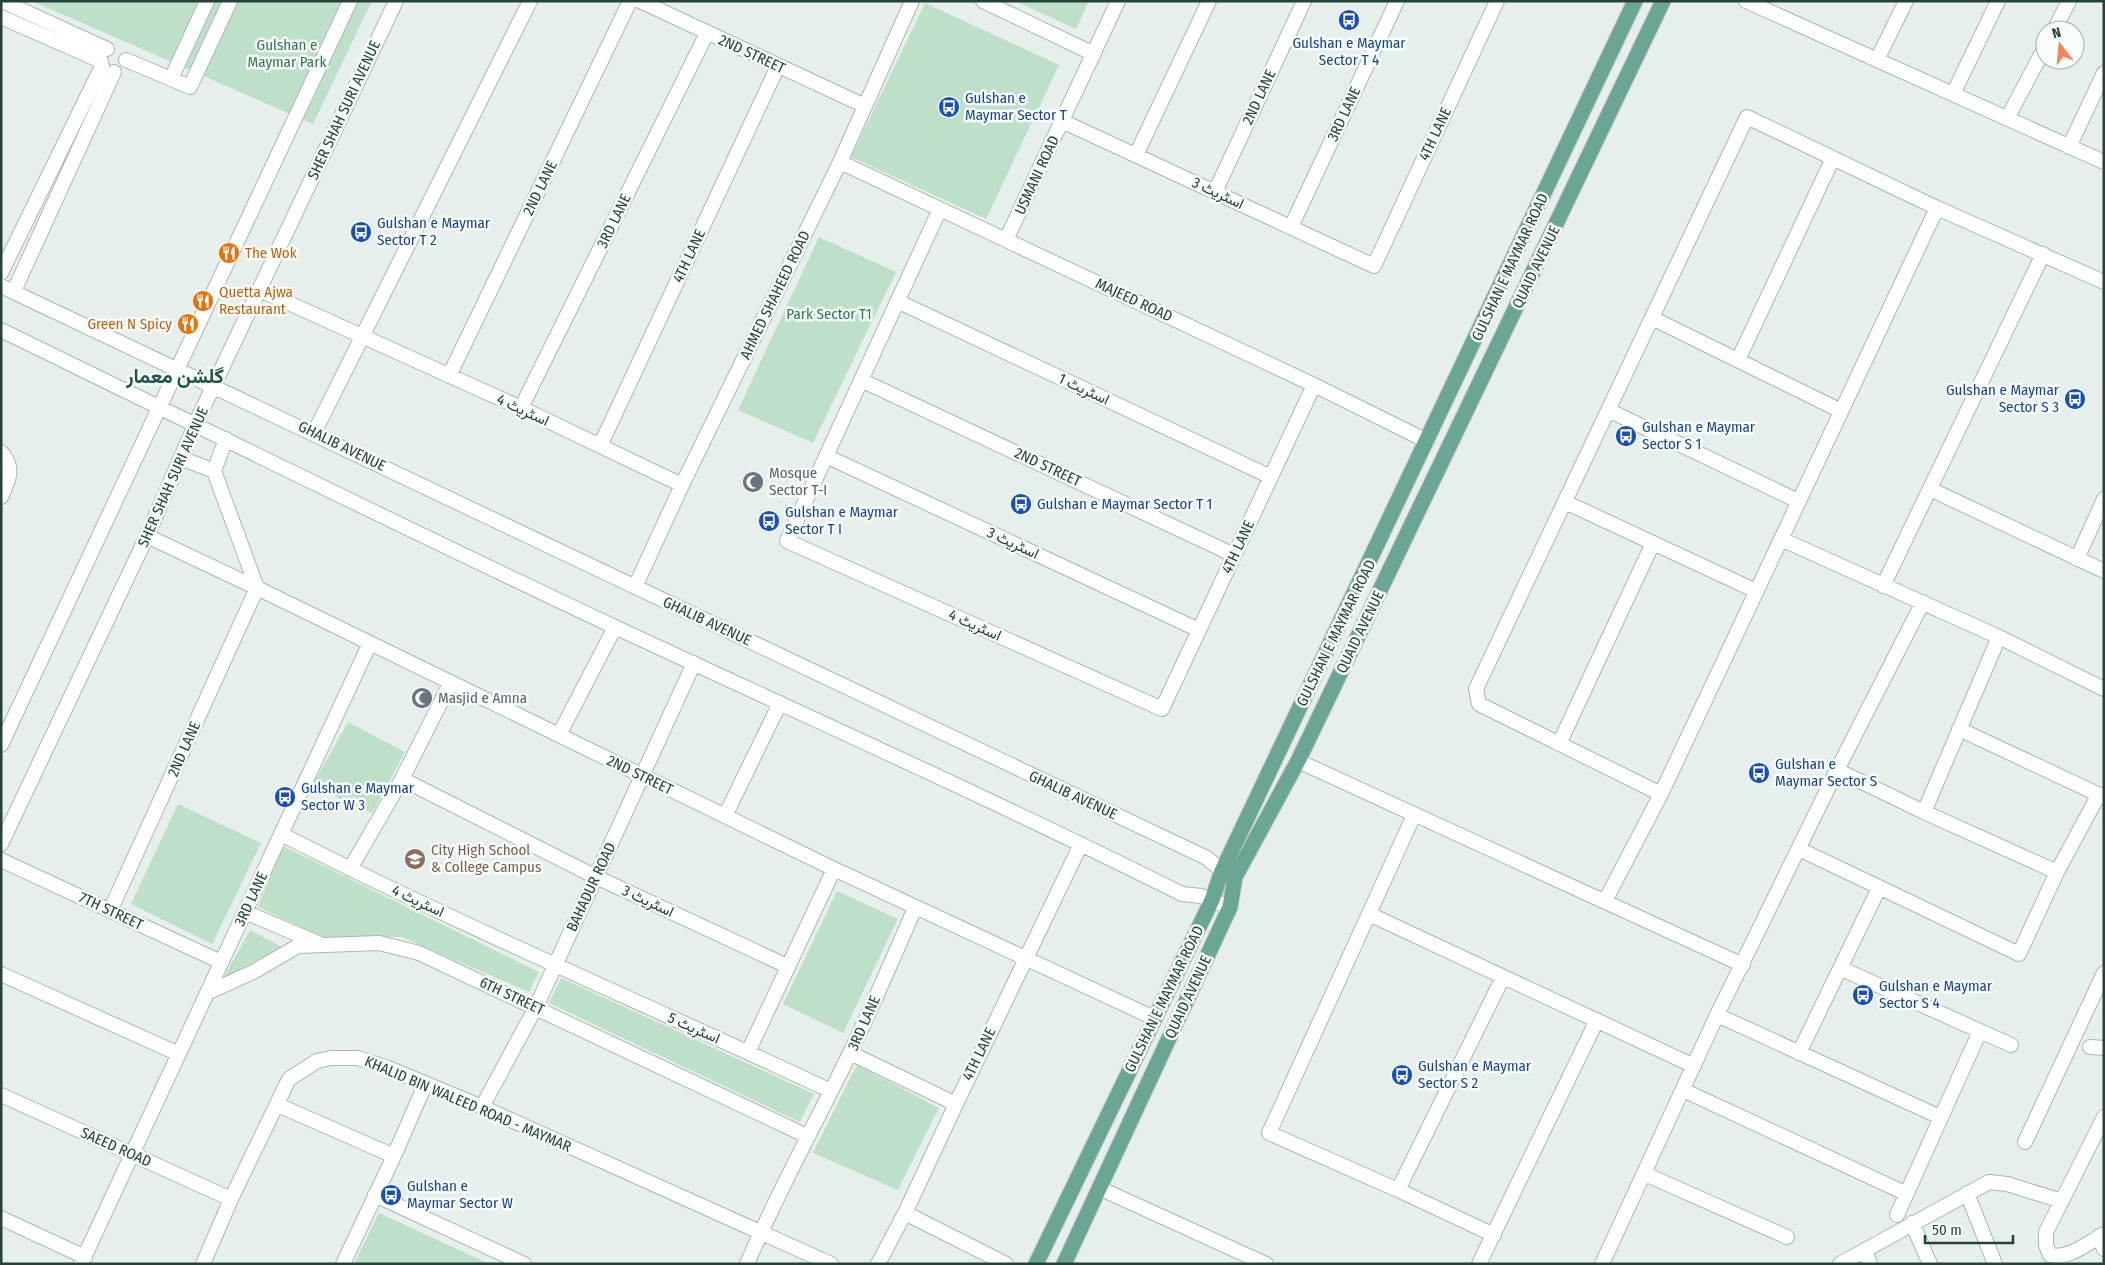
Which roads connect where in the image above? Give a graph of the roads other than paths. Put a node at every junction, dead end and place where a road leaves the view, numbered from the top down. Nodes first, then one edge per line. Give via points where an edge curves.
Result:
1 (2, 1) edge
2 (207, 1) edge
3 (230, 1) edge
4 (350, 1) edge
5 (396, 1) edge
6 (530, 1) edge
7 (630, 1) edge
8 (640, 1) edge
9 (912, 1) edge
10 (983, 1) edge
11 (1118, 1) edge
12 (1209, 1) edge
13 (1304, 1) edge
14 (1397, 1) edge
15 (1497, 1) edge
16 (1635, 1) edge
17 (1663, 1) edge
18 (1746, 1) edge
19 (1906, 1) edge
20 (1998, 1) edge
21 (2069, 1) edge
22 (1, 17) edge
23 (2059, 20) edge
24 (707, 33) junction
25 (1094, 54) junction
26 (126, 60) junction
27 (1877, 60) junction
28 (106, 62) junction
29 (778, 66) junction
30 (2035, 66) edge
31 (2104, 73) edge
32 (171, 79) junction
33 (1953, 94) junction
34 (865, 106) junction
35 (2007, 119) junction
36 (1062, 121) junction
37 (2069, 147) junction
38 (1136, 155) junction
39 (1834, 158) junction
40 (840, 162) junction
41 (2104, 162) edge
42 (1215, 192) junction
43 (1937, 208) junction
44 (940, 209) junction
45 (1292, 228) junction
46 (1006, 240) junction
47 (2043, 254) junction
48 (1374, 266) joint
49 (1, 273) edge
50 (2104, 282) edge
51 (7, 288) edge
52 (260, 290) junction
53 (897, 301) junction
54 (1652, 318) junction
55 (1, 330) edge
56 (363, 338) junction
57 (1738, 360) junction
58 (177, 368) junction
59 (449, 376) junction
60 (861, 380) junction
61 (1314, 385) junction
62 (214, 386) junction
63 (160, 407) junction
64 (521, 408) junction
65 (1608, 410) junction
66 (1841, 411) junction
67 (195, 425) junction
68 (314, 433) junction
69 (226, 439) junction
70 (1428, 441) junction
71 (600, 446) junction
72 (1, 452) edge
73 (826, 456) junction
74 (181, 458) junction
75 (214, 471) junction
76 (1271, 477) junction
77 (682, 485) junction
78 (1930, 489) junction
79 (4, 490) edge
80 (2104, 499) edge
81 (1798, 501) junction
82 (1565, 502) junction
83 (147, 536) junction
84 (1781, 539) junction
85 (1653, 543) junction
86 (1234, 555) junction
87 (2076, 559) junction
88 (2104, 571) edge
89 (1883, 586) junction
90 (635, 587) junction
91 (257, 588) junction
92 (1756, 591) junction
93 (1923, 602) junction
94 (615, 627) junction
95 (1199, 630) junction
96 (1998, 637) junction
97 (370, 643) junction
98 (694, 664) junction
99 (451, 682) junction
100 (2104, 689) edge
101 (780, 702) junction
102 (1162, 709) joint
103 (1959, 729) junction
104 (560, 735) junction
105 (1559, 744) junction
106 (1, 746) edge
107 (1298, 761) junction
108 (1837, 770) junction
109 (642, 777) junction
110 (402, 779) junction
111 (1661, 794) junction
112 (2101, 796) edge
113 (1924, 812) junction
114 (1414, 815) junction
115 (725, 816) junction
116 (281, 834) junction
117 (1, 844) edge
118 (1081, 844) junction
119 (1799, 849) junction
120 (1, 860) edge
121 (350, 869) junction
122 (834, 869) junction
123 (2057, 872) junction
124 (1229, 874) junction
125 (596, 876) junction
126 (1879, 888) junction
127 (1212, 900) junction
128 (1605, 900) junction
129 (1230, 907) junction
130 (915, 908) junction
131 (110, 911) junction
132 (245, 912) junction
133 (1369, 914) junction
134 (319, 944) junction
135 (1025, 959) junction
136 (221, 962) junction
137 (1742, 965) junction
138 (555, 966) junction
139 (787, 966) junction
140 (1840, 968) junction
141 (2104, 973) edge
142 (1, 974) edge
143 (1503, 977) junction
144 (208, 992) junction
145 (536, 1007) junction
146 (1717, 1015) junction
147 (1154, 1018) junction
148 (1596, 1020) junction
149 (1980, 1031) junction
150 (2011, 1046) dead end
151 (748, 1052) junction
152 (850, 1053) junction
153 (1799, 1053) junction
154 (179, 1054) junction
155 (1694, 1066) junction
156 (425, 1085) junction
157 (1683, 1090) junction
158 (831, 1091) junction
159 (1, 1095) edge
160 (956, 1104) junction
161 (278, 1105) junction
162 (482, 1108) junction
163 (2104, 1116) edge
164 (1940, 1117) junction
165 (807, 1136) junction
166 (2025, 1142) dead end
167 (132, 1154) junction
168 (394, 1156) junction
169 (1645, 1174) junction
170 (1099, 1188) junction
171 (1398, 1190) junction
172 (1905, 1193) junction
173 (1967, 1193) junction
174 (375, 1195) junction
175 (231, 1199) junction
176 (2062, 1201) junction
177 (906, 1213) junction
178 (1897, 1215) dead end
179 (1, 1218) edge
180 (1912, 1223) junction
181 (761, 1232) junction
182 (1494, 1236) junction
183 (1787, 1237) dead end
184 (2102, 1240) edge
185 (1865, 1250) junction
186 (83, 1260) edge
187 (203, 1264) edge
188 (343, 1264) edge
189 (524, 1264) edge
190 (748, 1264) edge
191 (831, 1264) edge
192 (878, 1264) edge
193 (1006, 1264) edge
194 (1036, 1264) edge
195 (1064, 1264) edge
196 (1266, 1264) edge
197 (1479, 1264) edge
198 (1602, 1264) edge
199 (1840, 1264) edge
200 (1870, 1264) edge
201 (1930, 1264) edge
202 (1996, 1264) edge

1 - 28 street
2 - 32 street
3 - 32 street via 190,87
4 - 58 street
5 - 52 street, SHER SHAH SURI AVENUE
6 - 56 street
7 - 59 street, 2ND LANE
8 - 24 street, 2ND STREET
9 - 34 street, AHMED SHAHEED ROAD
10 - 25 street
11 - 25 street, USMANI ROAD
12 - 38 street
13 - 42 street, 2ND LANE
14 - 45 street, 3RD LANE
15 - 48 street, 4TH LANE
16 - 70 main road, GULSHAN E MAYMAR ROAD
17 - 107 main road, QUAID AVENUE
18 - 27 street
19 - 27 street
20 - 33 street
21 - 23 street
22 - 28 street
24 - 29 street, 2ND STREET
24 - 64 street, 3RD LANE
25 - 36 street, USMANI ROAD
26 - 28 street via 120,71
26 - 28 street via 119,49 113,48
26 - 32 street
27 - 33 street
28 - 49 street
28 - 51 street
29 - 34 street, 2ND STREET
29 - 71 street, 4TH LANE
30 - 35 street
31 - 37 street
33 - 35 street
34 - 40 street, AHMED SHAHEED ROAD
35 - 37 street
36 - 38 street, اسٹریٹ 3
36 - 46 street, USMANI ROAD
37 - 41 street
38 - 42 street, اسٹریٹ 3
39 - 43 street
39 - 54 street via 1747,117
39 - 57 street
40 - 44 street, MAJEED ROAD
40 - 77 street, AHMED SHAHEED ROAD
42 - 45 street, اسٹریٹ 3
43 - 47 street
43 - 66 street
44 - 46 street, MAJEED ROAD
44 - 53 street
45 - 48 street, اسٹریٹ 3
46 - 61 street, MAJEED ROAD
47 - 50 street
47 - 78 street
51 - 58 street, GHALIB AVENUE
52 - 56 street
52 - 62 street, SHER SHAH SURI AVENUE
53 - 60 street
53 - 76 street, اسٹریٹ 1
54 - 57 street
54 - 65 street
55 - 63 street
56 - 59 street, اسٹریٹ 4
56 - 68 street
57 - 66 street
58 - 62 street, GHALIB AVENUE
58 - 63 street
59 - 64 street, اسٹریٹ 4
60 - 73 street
60 - 86 street, 2ND STREET
61 - 70 street, MAJEED ROAD
61 - 76 street, 4TH LANE
62 - 67 street, SHER SHAH SURI AVENUE
62 - 68 street, GHALIB AVENUE
63 - 67 street
63 - 106 street
64 - 71 street, اسٹریٹ 4
65 - 81 street
65 - 82 street
66 - 81 street
67 - 69 street
67 - 74 street, SHER SHAH SURI AVENUE
68 - 90 street, GHALIB AVENUE
69 - 75 street
69 - 94 street
70 - 124 main road, GULSHAN E MAYMAR ROAD
71 - 77 street, اسٹریٹ 4
72 - 79 street via 10,467
73 - 95 street, اسٹریٹ 3
73 - 102 street, اسٹریٹ 4 via 787,541
74 - 75 street
74 - 83 street, SHER SHAH SURI AVENUE
75 - 91 street
76 - 86 street, 4TH LANE
77 - 90 street, AHMED SHAHEED ROAD
78 - 87 street
78 - 89 street
80 - 87 street
81 - 84 street
82 - 85 street
82 - 105 street via 1476,689 1478,704
83 - 91 street
83 - 117 street, SHER SHAH SURI AVENUE
84 - 89 street
84 - 92 street
85 - 92 street
85 - 105 street
86 - 95 street, 4TH LANE
87 - 88 street
89 - 93 street
90 - 124 street, GHALIB AVENUE via 1207,858
91 - 97 street, 2ND STREET
91 - 131 street, 2ND LANE
92 - 111 street
93 - 96 street
93 - 108 street
94 - 98 street
94 - 104 street
95 - 102 street, 4TH LANE
96 - 100 street
96 - 103 street
97 - 99 street, 2ND STREET
97 - 116 street, 3RD LANE
98 - 101 street
98 - 109 street, BAHADUR ROAD
99 - 104 street, 2ND STREET
99 - 110 street
101 - 115 street
101 - 118 street
103 - 112 street
103 - 113 street
104 - 109 street, 2ND STREET
105 - 111 street
107 - 114 street
107 - 124 main road, QUAID AVENUE
108 - 113 street
108 - 119 street
109 - 115 street, 2ND STREET
109 - 125 street, BAHADUR ROAD
110 - 121 street
110 - 125 street, اسٹریٹ 3
111 - 128 street
112 - 123 street
113 - 123 street
114 - 128 street
114 - 133 street
115 - 122 street, 2ND STREET
116 - 121 street, اسٹریٹ 4
116 - 132 street, 3RD LANE
118 - 127 street via 1182,894
118 - 135 street, 4TH LANE
119 - 126 street
119 - 137 street
120 - 131 street, 7TH STREET
121 - 138 street, اسٹریٹ 4
122 - 130 street, 2ND STREET
122 - 139 street
123 - 126 street via 2019,954
124 - 127 main road, GULSHAN E MAYMAR ROAD
124 - 129 main road, QUAID AVENUE
125 - 138 street, BAHADUR ROAD
125 - 139 street, اسٹریٹ 3
126 - 140 street
127 - 129 street
127 - 147 main road, GULSHAN E MAYMAR ROAD
128 - 137 street
129 - 170 main road, QUAID AVENUE
130 - 135 street, 2ND STREET
130 - 152 street, 3RD LANE
131 - 136 street, 7TH STREET
132 - 134 street
132 - 136 street, 3RD LANE
133 - 143 street
133 - 171 street via 1269,1133
134 - 144 street, 6TH STREET via 298,946
134 - 145 street, 6TH STREET via 379,943 419,953
135 - 147 street
135 - 160 street, 4TH LANE
136 - 144 street, 3RD LANE
137 - 146 street
138 - 145 street, BAHADUR ROAD
138 - 151 street, اسٹریٹ 5
139 - 151 street
140 - 149 street
140 - 153 street
141 - 166 street
142 - 154 street
143 - 148 street
143 - 171 street
144 - 154 street, 3RD LANE
145 - 162 street, BAHADUR ROAD
145 - 165 street, 6TH STREET
146 - 153 street
146 - 155 street
147 - 194 main road, GULSHAN E MAYMAR ROAD
148 - 155 street
148 - 182 street
149 - 150 street
149 - 164 street
151 - 158 street, اسٹریٹ 5
152 - 158 street, 3RD LANE
152 - 160 street
153 - 164 street
154 - 167 street, 3RD LANE
155 - 157 street
156 - 161 street, KHALID BIN WALEED ROAD - MAYMAR via 358,1058 332,1058 317,1061 289,1079
156 - 162 street, KHALID BIN WALEED ROAD - MAYMAR
156 - 168 street
157 - 169 street
157 - 172 street
158 - 165 street, 3RD LANE
159 - 167 street, SAEED ROAD
160 - 177 street, 4TH LANE
161 - 168 street
161 - 175 street, KHALID BIN WALEED ROAD - MAYMAR
162 - 181 street, KHALID BIN WALEED ROAD - MAYMAR
163 - 176 street
164 - 172 street
165 - 181 street
167 - 175 street, SAEED ROAD
167 - 186 street
168 - 174 street
169 - 183 street
169 - 198 street
170 - 195 main road, QUAID AVENUE
170 - 196 street
171 - 182 street
172 - 178 street
173 - 176 street via 1989,1182 2007,1184
173 - 180 street
173 - 202 street
174 - 188 street
174 - 189 street
175 - 187 street, KHALID BIN WALEED ROAD - MAYMAR
176 - 184 street via 2046,1232 2050,1255 2058,1257
177 - 192 street, 4TH LANE
177 - 193 street
179 - 186 street
180 - 185 street
180 - 201 street
181 - 190 street
181 - 191 street, KHALID BIN WALEED ROAD - MAYMAR
182 - 197 street
185 - 199 street
185 - 200 street

